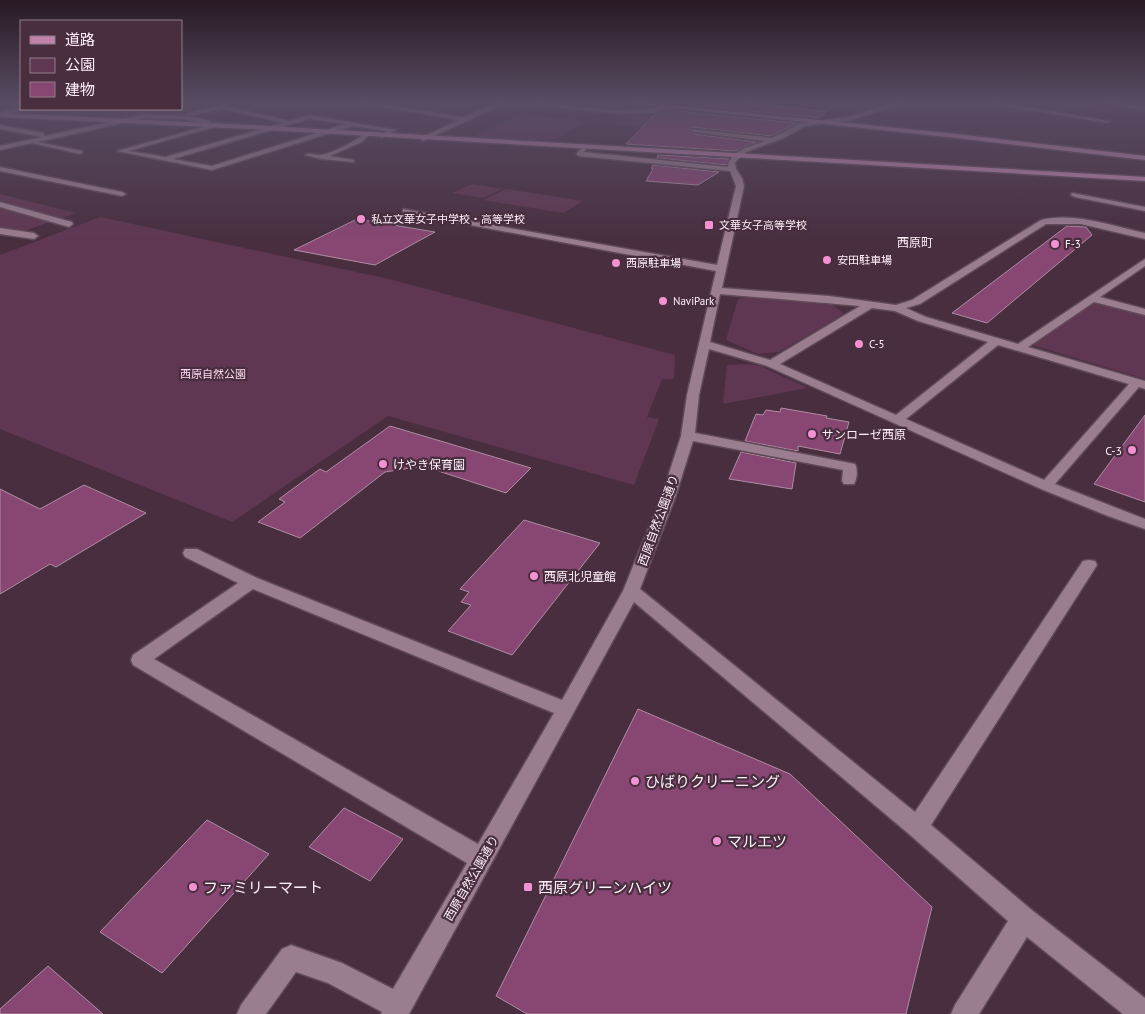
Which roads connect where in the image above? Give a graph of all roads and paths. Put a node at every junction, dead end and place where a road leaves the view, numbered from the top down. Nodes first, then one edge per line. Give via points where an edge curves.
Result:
1 (61, 148) edge
2 (130, 148) edge
3 (200, 148) edge
4 (274, 148) edge
5 (342, 148) edge
6 (584, 148) edge
7 (590, 148) edge
8 (755, 148) edge
9 (1058, 148) edge
10 (80, 152) dead end
11 (308, 155) dead end
12 (736, 156) junction
13 (321, 157) junction
14 (1145, 158) edge
15 (164, 159) junction
16 (352, 161) dead end
17 (0, 169) edge
18 (732, 169) junction
19 (1145, 179) edge
20 (122, 194) dead end
21 (1075, 195) dead end
22 (0, 204) edge
23 (1145, 209) edge
24 (406, 211) dead end
25 (69, 224) dead end
26 (0, 232) edge
27 (34, 236) dead end
28 (1145, 236) edge
29 (1145, 262) edge
30 (721, 269) junction
31 (717, 291) junction
32 (1092, 298) junction
33 (869, 305) junction
34 (897, 308) junction
35 (1145, 312) edge
36 (996, 341) junction
37 (706, 344) junction
38 (1019, 348) junction
39 (771, 364) junction
40 (1141, 384) edge
41 (897, 420) junction
42 (688, 436) junction
43 (849, 481) dead end
44 (1046, 486) junction
45 (1145, 524) edge
46 (191, 553) dead end
47 (1089, 565) dead end
48 (251, 582) junction
49 (632, 591) junction
50 (566, 710) junction
51 (917, 827) junction
52 (482, 858) junction
53 (1024, 919) junction
54 (396, 1010) edge
55 (250, 1014) edge
56 (964, 1014) edge
57 (1144, 1014) edge

1 - 10 street
2 - 15 street via 120,151
3 - 15 street
4 - 15 street via 212,168
5 - 13 street
6 - 18 street via 579,154
7 - 12 main road
8 - 12 street
9 - 14 main road
11 - 13 street
12 - 18 street
12 - 19 main road
13 - 16 street
17 - 20 street
18 - 30 street, 西原自然公園通り via 740,186
21 - 23 street
22 - 25 street
24 - 30 street
26 - 27 street
28 - 34 street via 1074,221 1044,222 916,302
29 - 32 street
30 - 31 street, 西原自然公園通り
31 - 33 street
31 - 37 street, 西原自然公園通り
32 - 35 street
32 - 38 street
33 - 34 street
33 - 39 street
34 - 36 street via 922,319
36 - 38 street
36 - 41 street
37 - 39 street
37 - 42 street, 西原自然公園通り via 693,395
38 - 40 street
39 - 41 street
40 - 44 street
41 - 44 street
42 - 43 street via 850,467
42 - 49 street, 西原自然公園通り
44 - 45 street
46 - 48 street
47 - 51 street
48 - 50 street
48 - 52 street via 140,660
49 - 50 street, 西原自然公園通り
49 - 51 street
50 - 52 street, 西原自然公園通り
51 - 53 street
52 - 54 street, 西原自然公園通り
53 - 56 street
53 - 57 street
54 - 55 street via 333,972 291,958

